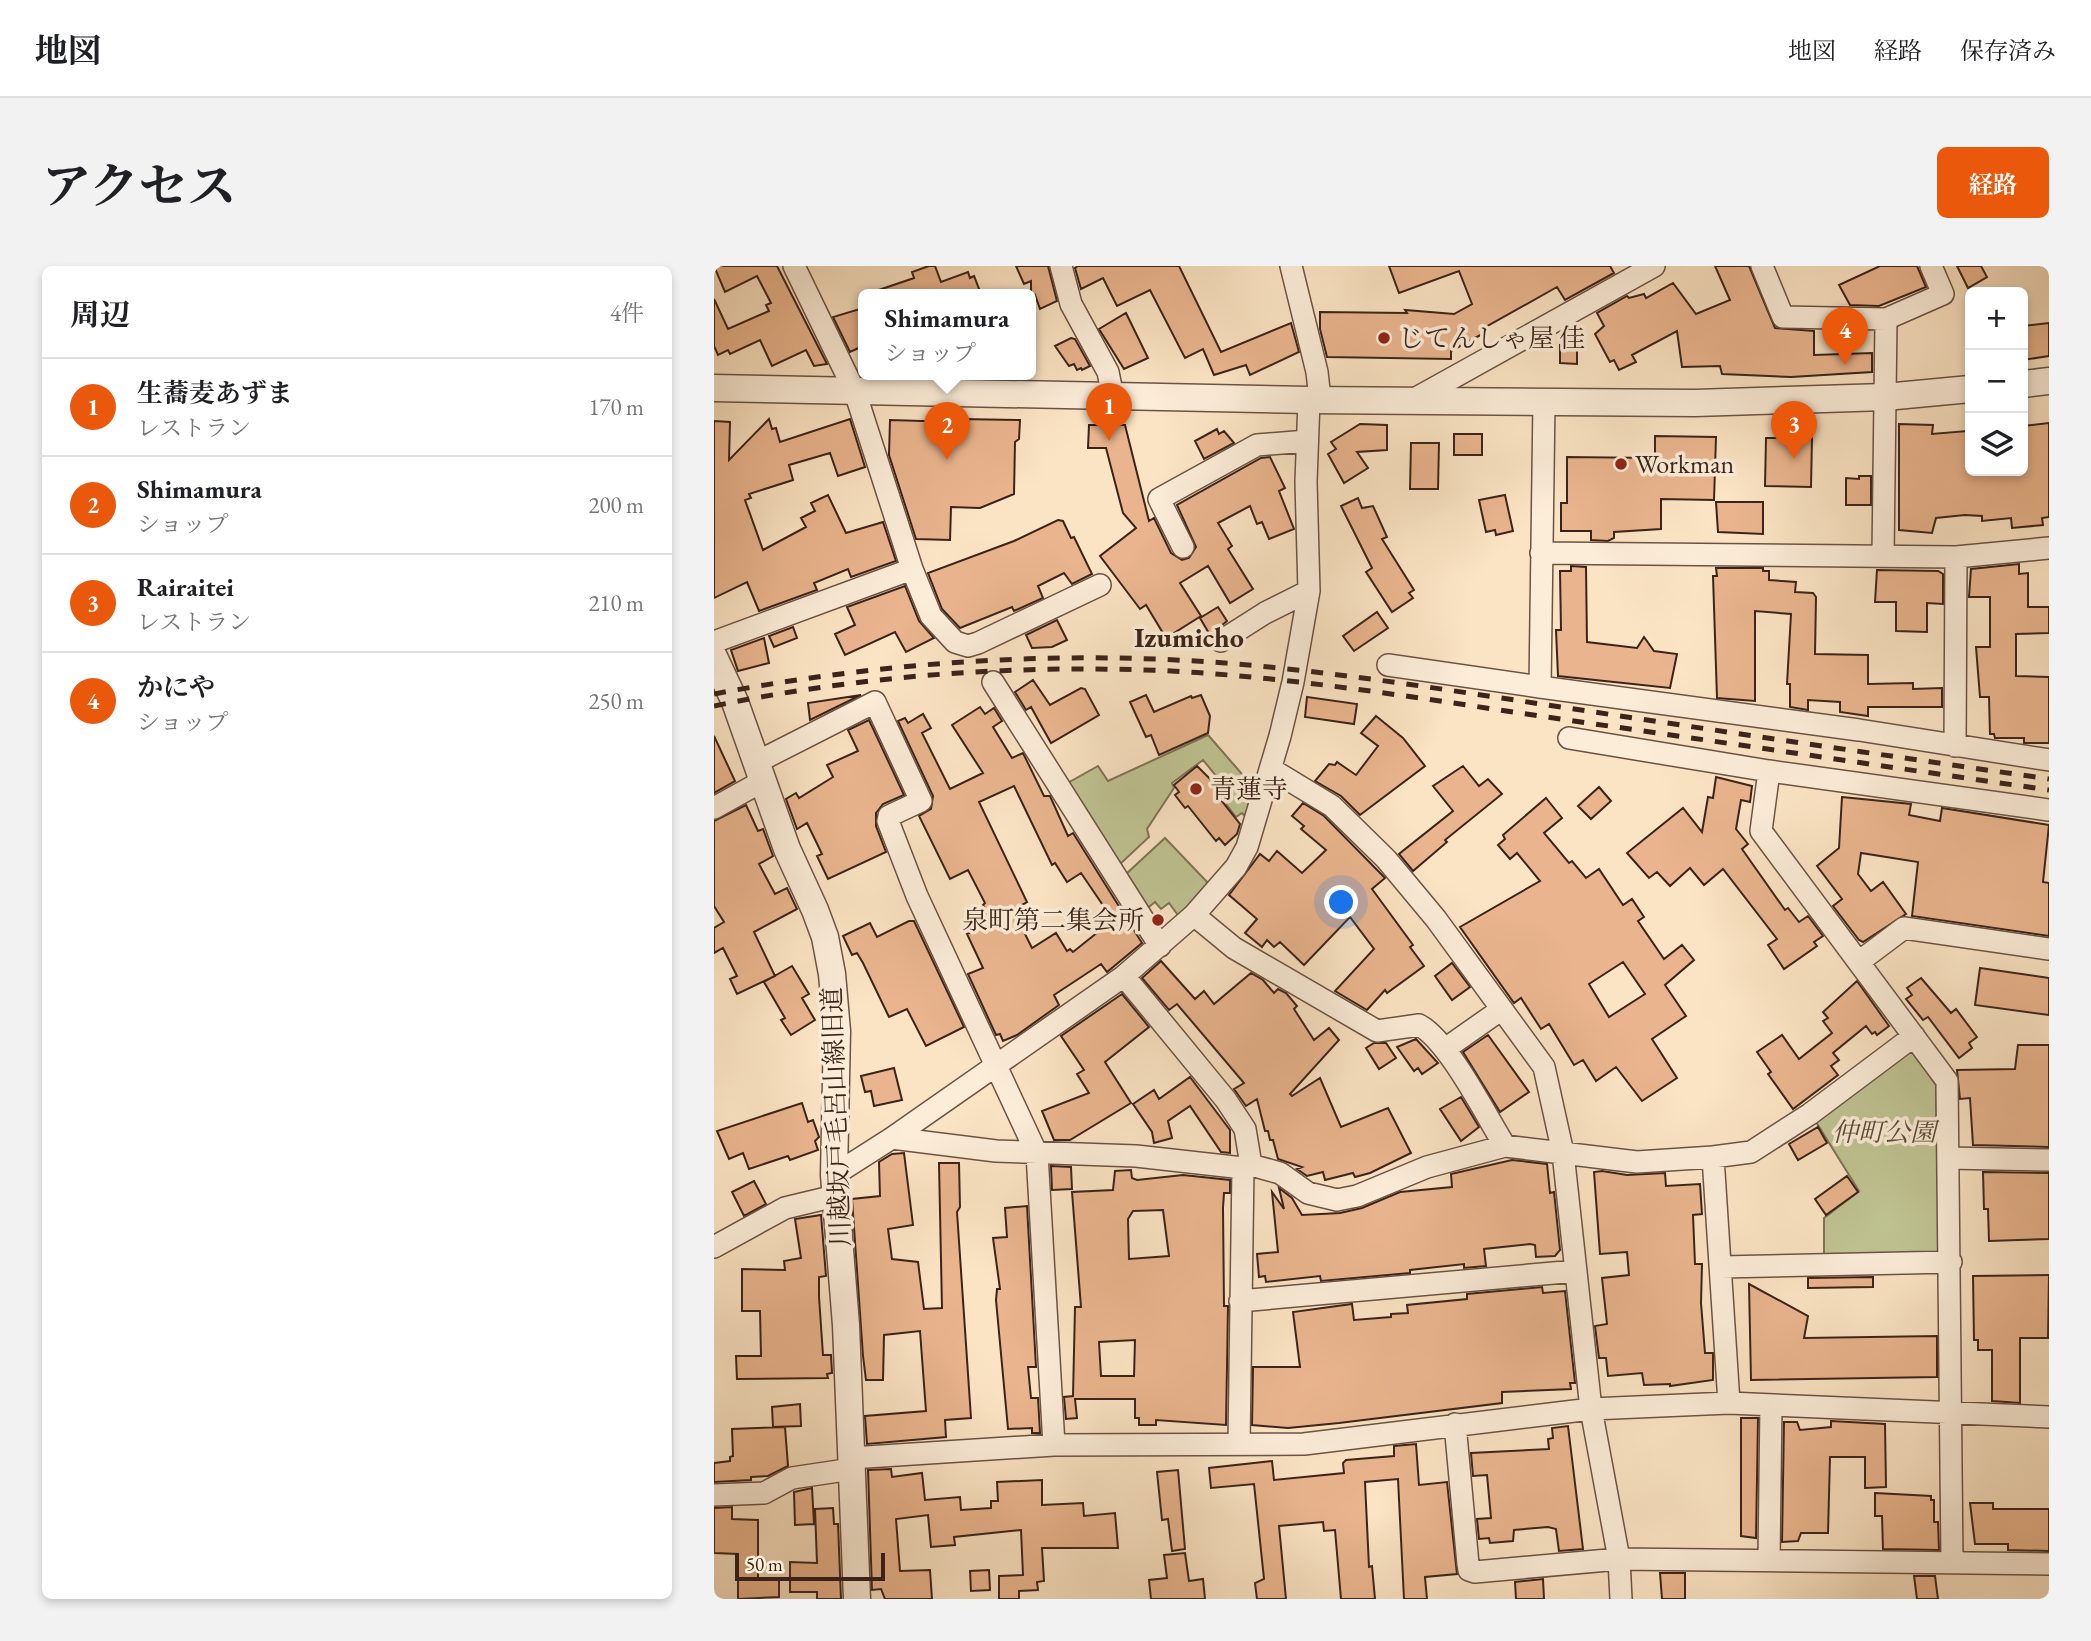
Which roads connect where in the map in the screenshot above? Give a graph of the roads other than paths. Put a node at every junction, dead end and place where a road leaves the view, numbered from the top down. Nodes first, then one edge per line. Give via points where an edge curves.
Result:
1 (794, 266) edge
2 (1291, 266) edge
3 (1654, 266) edge
4 (1762, 266) edge
5 (1931, 266) edge
6 (1065, 267) edge
7 (1626, 272) edge
8 (1886, 319) junction
9 (2049, 381) edge
10 (2028, 383) edge
11 (714, 388) edge
12 (1965, 389) edge
13 (855, 392) junction
14 (1114, 397) junction
15 (1885, 397) junction
16 (1315, 400) junction
17 (1410, 401) junction
18 (1544, 402) junction
19 (1307, 441) junction
20 (1183, 547) dead end
21 (2049, 548) edge
22 (1541, 553) junction
23 (1883, 556) junction
24 (1955, 557) junction
25 (912, 569) junction
26 (1100, 585) dead end
27 (1309, 591) junction
28 (1221, 641) dead end
29 (714, 642) edge
30 (714, 657) edge
31 (1388, 665) dead end
32 (993, 682) dead end
33 (1541, 687) junction
34 (1569, 738) dead end
35 (1955, 746) junction
36 (2049, 760) edge
37 (1271, 769) junction
38 (1769, 771) junction
39 (758, 772) junction
40 (714, 808) edge
41 (2049, 810) edge
42 (1194, 915) junction
43 (1160, 946) junction
44 (2049, 949) edge
45 (1860, 961) junction
46 (1124, 976) junction
47 (1502, 1009) junction
48 (1914, 1036) junction
49 (1445, 1049) junction
50 (995, 1064) junction
51 (892, 1138) junction
52 (1505, 1146) junction
53 (1563, 1153) junction
54 (1037, 1154) junction
55 (1713, 1157) junction
56 (1948, 1158) junction
57 (2049, 1160) edge
58 (1247, 1166) junction
59 (834, 1185) junction
60 (714, 1247) edge
61 (1951, 1262) junction
62 (1721, 1267) junction
63 (1576, 1271) junction
64 (1240, 1301) junction
65 (1729, 1403) junction
66 (1771, 1405) junction
67 (1591, 1409) junction
68 (1950, 1413) junction
69 (2049, 1417) edge
70 (1455, 1424) junction
71 (1239, 1444) junction
72 (1054, 1445) junction
73 (851, 1463) junction
74 (714, 1495) edge
75 (1619, 1559) junction
76 (1769, 1559) junction
77 (1952, 1562) junction
78 (2049, 1564) edge
79 (857, 1599) edge
80 (1621, 1599) edge

1 - 13 street
2 - 16 street via 1317,372
3 - 7 street
4 - 8 street via 1783,317
5 - 8 street via 1943,293
6 - 14 street via 1071,304 1108,372
7 - 17 street
8 - 15 street
9 - 10 street
11 - 13 street
12 - 15 street
13 - 14 street
13 - 25 street
14 - 16 street
15 - 18 street
15 - 23 street
16 - 17 street
16 - 19 street
17 - 18 street
18 - 22 street
19 - 20 street via 1257,445 1159,499
19 - 27 street
21 - 24 street
22 - 23 street
22 - 33 street
23 - 24 street
24 - 35 street
25 - 26 street via 931,616 961,645 978,643
25 - 29 street
27 - 28 street
27 - 37 street
30 - 39 street, 川越坂戸毛呂山線旧道 via 735,702
31 - 33 street
32 - 43 street
33 - 35 street
34 - 38 street
35 - 36 street
37 - 42 street via 1247,847 1236,867
37 - 47 street via 1332,806 1386,859
38 - 41 street
38 - 45 street via 1761,831
39 - 40 street
39 - 50 street via 874,702 921,800 889,816 888,821
39 - 59 street, 川越坂戸毛呂山線旧道 via 815,910 830,962 837,1031
42 - 43 street
42 - 49 street via 1234,948 1361,1023 1377,1031 1419,1025
43 - 46 street
44 - 45 street via 1904,928
45 - 48 street
46 - 50 street
46 - 58 street via 1245,1129
47 - 49 street
47 - 53 street via 1544,1067
48 - 55 street via 1751,1152
48 - 56 street via 1947,1081
49 - 52 street
50 - 51 street
50 - 54 street
51 - 54 street
51 - 59 street
52 - 53 street
52 - 58 street via 1427,1167 1337,1200 1308,1194 1280,1173
53 - 55 street via 1637,1162
53 - 63 street
54 - 58 street via 1136,1156
54 - 72 street
55 - 62 street
56 - 57 street
56 - 61 street
58 - 64 street
59 - 60 street
59 - 73 street, 川越坂戸毛呂山線旧道
61 - 62 street
61 - 68 street
62 - 65 street
63 - 64 street
63 - 67 street
64 - 71 street
65 - 66 street
65 - 67 street
66 - 68 street
66 - 76 street
67 - 70 street
67 - 75 street
68 - 69 street
68 - 77 street
70 - 71 street via 1304,1444
70 - 75 street via 1469,1570
71 - 72 street
72 - 73 street
73 - 74 street via 792,1478 756,1495
73 - 79 street, 川越坂戸毛呂山線旧道
75 - 76 street
75 - 80 street
76 - 77 street
77 - 78 street

